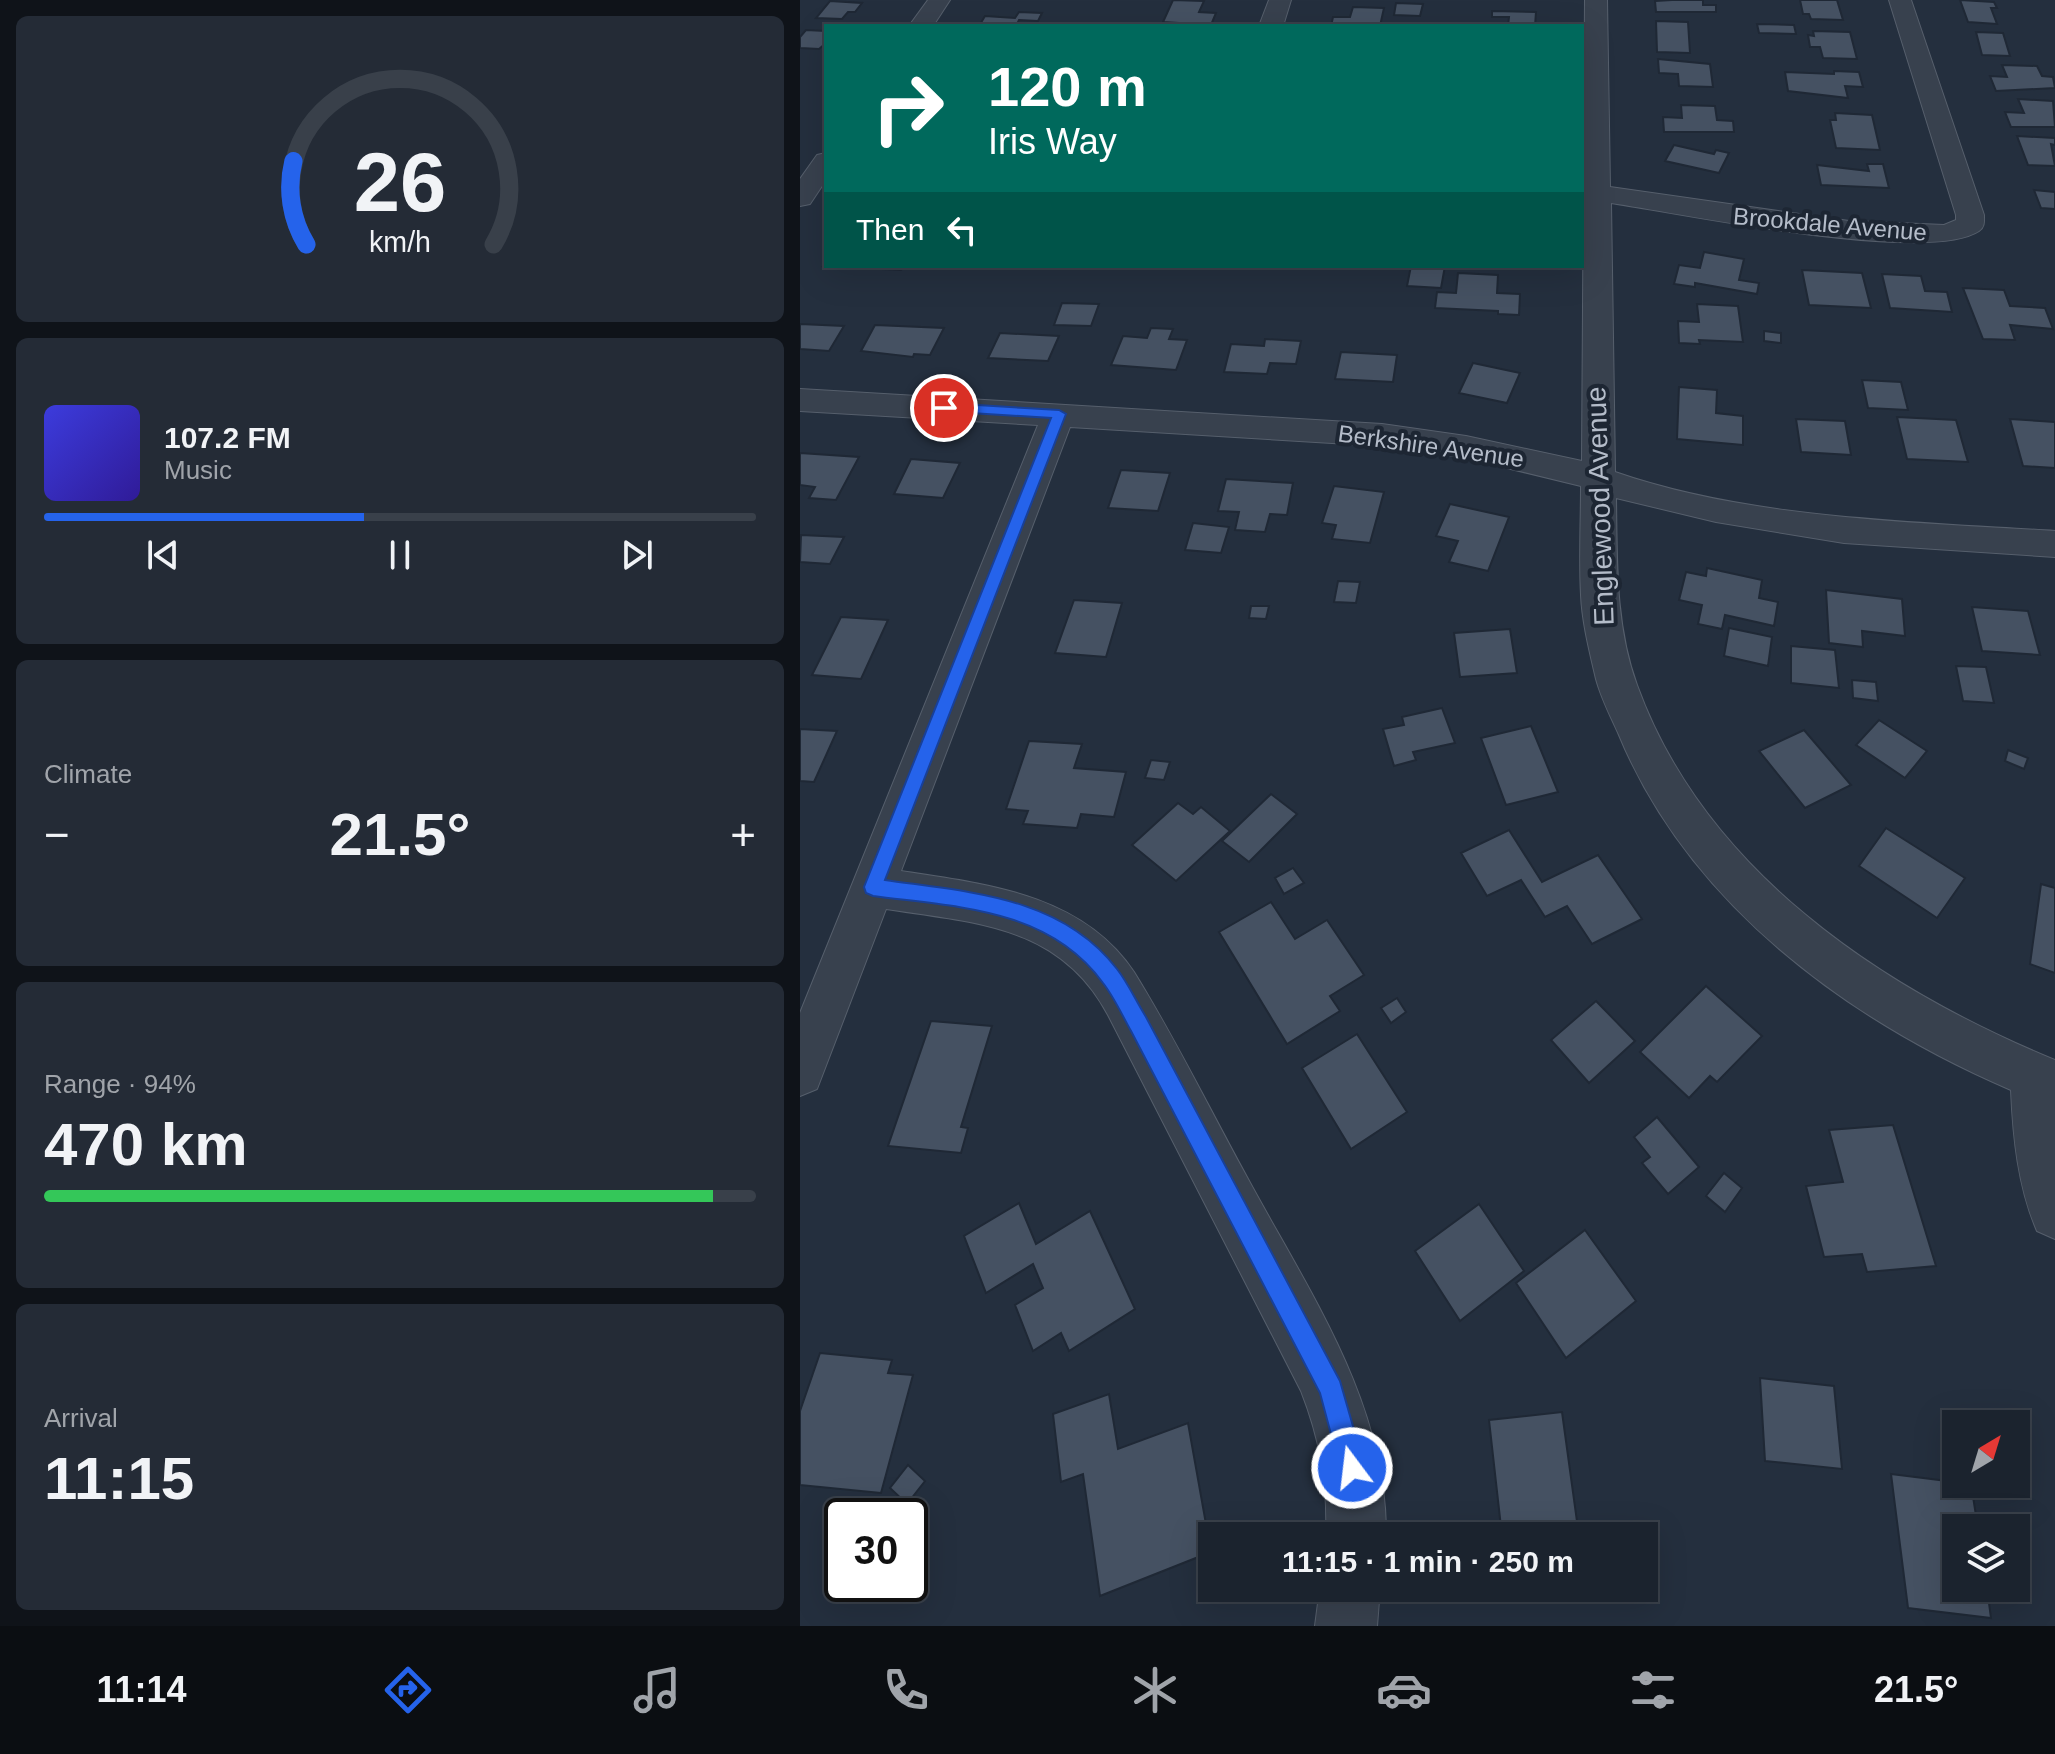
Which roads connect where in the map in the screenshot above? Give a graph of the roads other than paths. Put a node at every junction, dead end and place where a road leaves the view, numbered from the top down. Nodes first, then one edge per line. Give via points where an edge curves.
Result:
1 (939, 0) edge
2 (1280, 0) edge
3 (1596, 0) edge
4 (1900, 0) edge
5 (922, 24) edge
6 (1272, 24) edge
7 (824, 164) edge
8 (1590, 192) edge
9 (800, 198) edge
10 (800, 400) edge
11 (1059, 414) junction
12 (1596, 477) junction
13 (2055, 544) edge
14 (873, 887) junction
15 (800, 1072) edge
16 (2045, 1081) edge
17 (2055, 1213) edge
18 (1358, 1522) edge
19 (1349, 1602) edge
20 (1346, 1626) edge

1 - 5 street
2 - 6 street
3 - 8 street, Englewood Avenue
4 - 8 street, Brookdale Avenue via 1970,215 1964,231 1928,234 1797,224
7 - 9 street
8 - 12 street, Englewood Avenue
10 - 11 street, Berkshire Avenue
11 - 12 street, Berkshire Avenue via 1382,435 1466,447
11 - 14 street
12 - 13 street, Berkshire Avenue via 1638,493 1716,510 1844,530
12 - 16 street, Englewood Avenue via 1599,598 1608,661 1637,739 1694,830 1757,900 1859,984 1936,1030
14 - 15 street
14 - 18 street via 1019,911 1086,949 1110,975 1331,1389 1352,1468
16 - 17 street via 2038,1135
19 - 20 street

